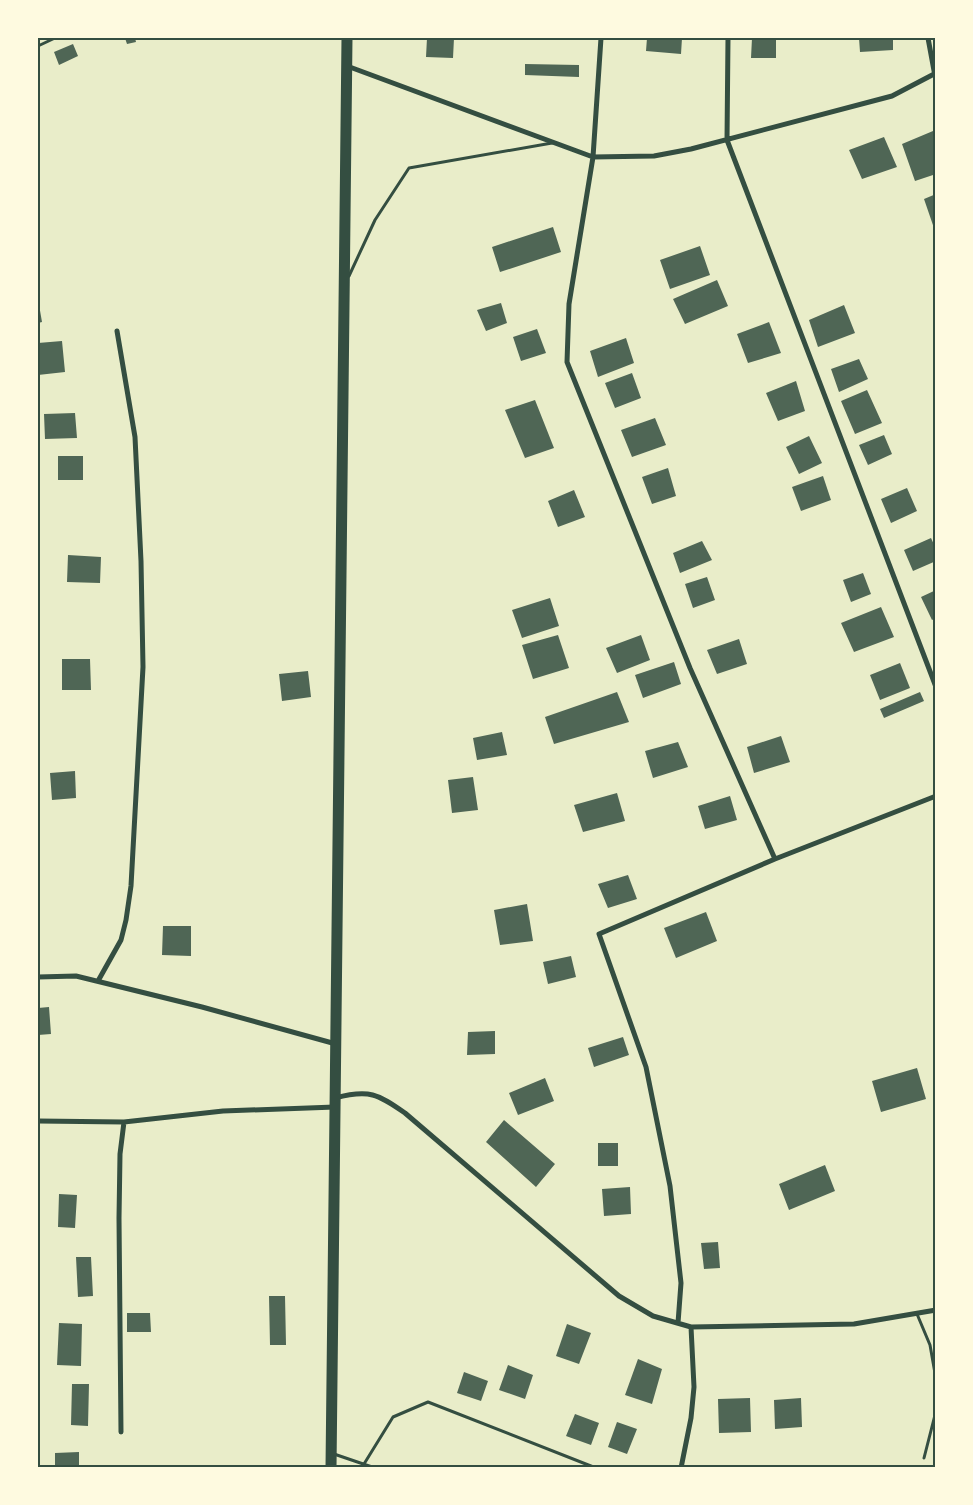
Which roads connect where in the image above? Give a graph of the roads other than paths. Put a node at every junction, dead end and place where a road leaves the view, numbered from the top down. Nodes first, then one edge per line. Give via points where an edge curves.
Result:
1 (55, 38) edge
2 (347, 38) edge
3 (601, 38) edge
4 (728, 38) edge
5 (928, 38) edge
6 (38, 46) edge
7 (347, 66) junction
8 (935, 74) edge
9 (727, 140) junction
10 (552, 143) junction
11 (593, 157) junction
12 (344, 286) junction
13 (117, 332) dead end
14 (936, 687) edge
15 (936, 796) edge
16 (775, 859) junction
17 (38, 977) edge
18 (98, 981) junction
19 (336, 1044) junction
20 (335, 1103) junction
21 (38, 1121) edge
22 (124, 1122) junction
23 (936, 1310) edge
24 (917, 1313) junction
25 (678, 1323) junction
26 (691, 1327) junction
27 (936, 1379) edge
28 (936, 1411) edge
29 (121, 1432) dead end
30 (331, 1453) junction
31 (924, 1458) dead end
32 (364, 1464) junction
33 (331, 1468) edge
34 (375, 1468) edge
35 (596, 1468) edge
36 (681, 1468) edge

1 - 6 lane
2 - 7 main road
3 - 11 street
4 - 9 street
5 - 8 street
7 - 10 street
7 - 12 main road
8 - 9 street via 892,96
9 - 11 street via 654,156
9 - 14 street
10 - 11 street
10 - 12 lane via 410,168 375,220
11 - 16 street via 569,304 567,362 690,668
12 - 19 main road
13 - 18 street via 135,438 142,676 131,886 121,940
15 - 16 street
16 - 25 street via 599,934 646,1067 668,1177 681,1283
17 - 18 street via 76,976
18 - 19 street
19 - 20 main road
20 - 22 street
20 - 25 street via 351,1094 366,1093 384,1098 619,1296 653,1316
20 - 30 main road
21 - 22 street
22 - 29 street via 119,1218
23 - 24 street
24 - 26 street via 854,1324
24 - 27 lane via 930,1346
25 - 26 street
26 - 36 street via 692,1418
28 - 31 lane
30 - 32 lane
30 - 33 main road
32 - 34 lane
32 - 35 lane via 393,1417 428,1402

